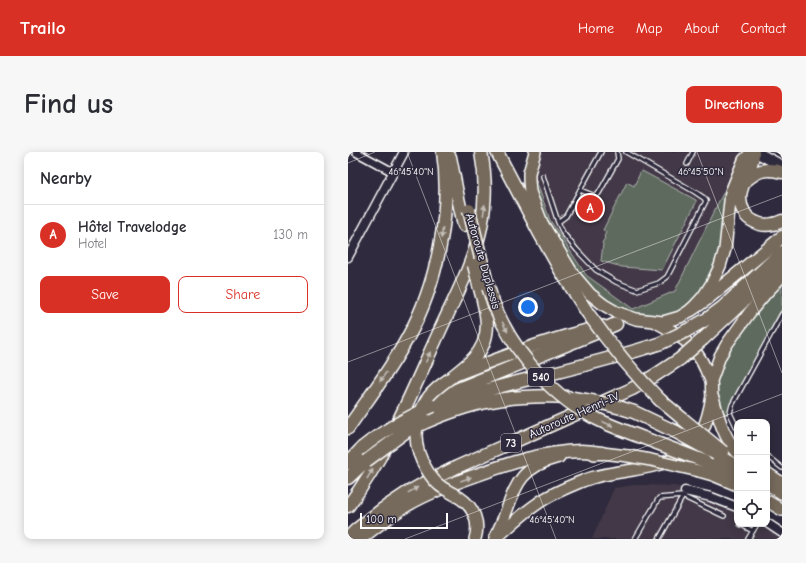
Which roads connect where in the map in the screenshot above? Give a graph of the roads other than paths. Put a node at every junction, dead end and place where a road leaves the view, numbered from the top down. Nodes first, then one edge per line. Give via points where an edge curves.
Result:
1 (356, 152) edge
2 (404, 152) edge
3 (443, 152) edge
4 (450, 152) edge
5 (454, 152) edge
6 (481, 152) edge
7 (497, 152) edge
8 (502, 152) edge
9 (535, 152) edge
10 (602, 152) edge
11 (618, 152) edge
12 (626, 152) edge
13 (693, 152) edge
14 (752, 152) edge
15 (756, 152) edge
16 (687, 164) dead end
17 (782, 166) edge
18 (393, 172) junction
19 (782, 172) edge
20 (543, 176) dead end
21 (744, 182) junction
22 (580, 190) junction
23 (782, 221) edge
24 (558, 222) junction
25 (542, 223) junction
26 (782, 237) edge
27 (782, 252) edge
28 (348, 257) edge
29 (782, 265) edge
30 (782, 276) edge
31 (691, 310) junction
32 (782, 314) edge
33 (636, 319) junction
34 (654, 321) junction
35 (616, 324) junction
36 (452, 377) junction
37 (711, 382) junction
38 (712, 396) junction
39 (436, 401) junction
40 (734, 422) edge
41 (348, 428) edge
42 (734, 448) edge
43 (602, 453) junction
44 (721, 454) junction
45 (770, 458) edge
46 (734, 460) edge
47 (348, 463) edge
48 (734, 464) edge
49 (701, 466) junction
50 (782, 468) edge
51 (734, 475) edge
52 (770, 475) edge
53 (348, 478) edge
54 (782, 483) edge
55 (734, 484) edge
56 (770, 485) edge
57 (782, 492) edge
58 (684, 494) junction
59 (770, 503) edge
60 (348, 506) edge
61 (734, 506) edge
62 (782, 510) edge
63 (724, 516) dead end
64 (770, 525) edge
65 (746, 527) edge
66 (755, 527) edge
67 (753, 531) junction
68 (782, 533) edge
69 (348, 538) edge
70 (360, 539) edge
71 (475, 539) edge
72 (494, 539) edge
73 (635, 539) edge
74 (659, 539) edge
75 (748, 539) edge

1 - 18 street
2 - 18 street
3 -> 41 highway via 443,229 430,289 408,337
4 - 36 highway, bridge via 464,225 487,313 487,331 483,344 473,358
5 -> 49 highway, Autoroute Duplessis / 540, bridge via 488,287 498,314 525,358 552,388 592,417
60 -> 6 highway via 378,461 405,408 472,261 480,235 485,202
7 - 44 highway, bridge via 538,232 606,338 649,389
8 - 25 highway
9 - 25 highway via 529,173 530,188
10 - 22 lane
11 - 22 lane via 618,158 600,194 595,196
12 - 24 lane via 695,192 706,202 667,278 637,290 616,282 596,270 563,233
13 - 16 lane
14 - 21 highway via 752,162
14 - 31 highway via 744,160 731,192 725,249 720,266 703,297
15 - 17 main road
18 - 28 street
19 - 21 highway via 763,170 756,172
20 - 24 lane
21 - 23 highway via 740,190 740,199 741,208 746,215 757,224 771,225
22 - 24 lane via 566,216
25 - 33 highway via 573,274 590,294 616,312
26 - 31 highway
27 - 39 highway, bridge via 723,307 707,319 661,343 631,353
69 -> 29 highway, Autoroute Henri-IV / 73, bridge via 383,510 423,484 632,389 654,376 703,340
30 - 37 highway via 750,312 727,344
31 - 34 highway via 670,320
32 - 40 lane via 732,404 730,413
33 - 34 highway
33 - 35 highway
34 - 37 highway via 685,340 703,363
35 - 36 highway via 588,329 509,354
35 - 39 highway
36 - 71 highway, bridge via 434,390 426,401 418,421 417,447 422,461 438,484 472,508 476,517
37 - 38 highway
38 - 42 highway via 725,433
38 - 72 highway via 702,431 685,453 660,464 595,477 565,488 538,502
39 - 47 highway, bridge via 372,440
43 - 49 highway, bridge
70 -> 43 highway via 406,505 485,472 524,459 547,455 582,451
43 - 72 highway via 562,456 543,462 528,471 514,490
44 - 46 highway
44 - 48 highway
44 - 53 highway, bridge via 634,412 613,405 573,398 509,398 465,407 408,430 366,461
45 - 50 lane
49 - 51 highway, Autoroute Duplessis / 540 via 725,470
49 - 55 highway via 713,475
52 - 54 highway
56 - 57 highway
58 - 61 street via 711,497
58 - 63 lane
58 - 73 lane via 659,498
58 - 74 lane
59 - 62 highway
64 - 68 street
65 - 67 lane
66 - 67 lane
67 - 75 lane

